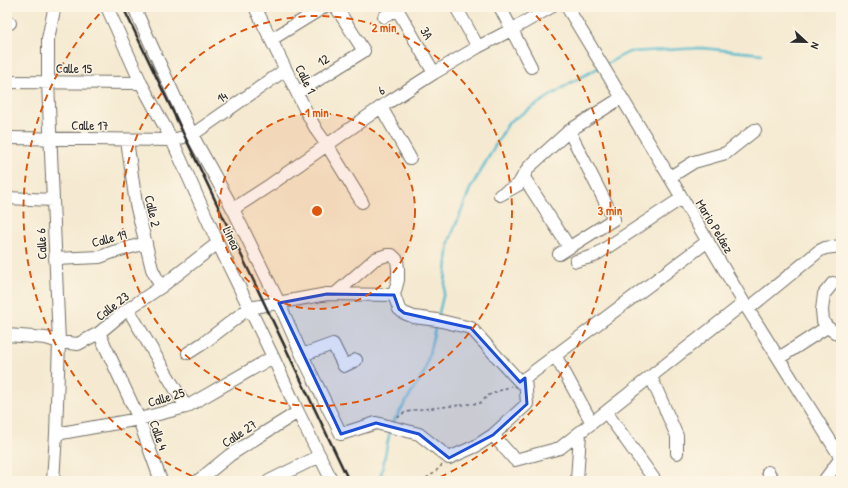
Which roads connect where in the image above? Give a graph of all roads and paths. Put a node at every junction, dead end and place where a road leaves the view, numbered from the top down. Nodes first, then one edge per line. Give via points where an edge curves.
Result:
1 (53, 7) edge
2 (107, 7) edge
3 (134, 7) edge
4 (255, 7) edge
5 (324, 7) edge
6 (336, 7) edge
7 (397, 7) edge
8 (456, 7) edge
9 (500, 7) edge
10 (551, 7) edge
11 (567, 7) edge
12 (384, 17) dead end
13 (511, 30) junction
14 (272, 40) junction
15 (478, 47) junction
16 (531, 67) dead end
17 (285, 70) junction
18 (434, 73) junction
19 (7, 82) edge
20 (48, 82) junction
21 (141, 83) junction
22 (297, 93) junction
23 (622, 98) junction
24 (381, 107) junction
25 (207, 124) junction
26 (755, 130) dead end
27 (570, 131) junction
28 (192, 135) junction
29 (7, 138) edge
30 (51, 138) junction
31 (127, 140) junction
32 (172, 140) junction
33 (327, 145) junction
34 (202, 151) junction
35 (410, 158) dead end
36 (524, 176) junction
37 (670, 177) junction
38 (500, 195) dead end
39 (7, 198) edge
40 (682, 198) junction
41 (53, 200) junction
42 (362, 202) dead end
43 (233, 209) junction
44 (708, 241) junction
45 (146, 243) junction
46 (218, 243) junction
47 (841, 246) edge
48 (56, 259) junction
49 (576, 261) dead end
50 (833, 283) dead end
51 (161, 287) junction
52 (335, 294) junction
53 (394, 295) junction
54 (279, 303) junction
55 (746, 306) junction
56 (249, 308) junction
57 (128, 309) junction
58 (827, 328) junction
59 (99, 333) junction
60 (7, 335) edge
61 (841, 336) edge
62 (59, 342) junction
63 (188, 353) dead end
64 (302, 355) junction
65 (555, 355) junction
66 (273, 357) junction
67 (779, 358) junction
68 (356, 360) dead end
69 (651, 377) junction
70 (522, 380) junction
71 (186, 407) junction
72 (298, 412) junction
73 (606, 412) junction
74 (139, 419) junction
75 (398, 419) dead end
76 (592, 423) junction
77 (580, 433) junction
78 (56, 434) junction
79 (493, 435) junction
80 (838, 447) edge
81 (677, 453) dead end
82 (320, 456) junction
83 (449, 458) junction
84 (841, 458) edge
85 (654, 479) dead end
86 (53, 481) edge
87 (161, 481) edge
88 (198, 481) edge
89 (269, 481) edge
90 (332, 481) edge
91 (421, 481) edge
92 (577, 481) edge
93 (824, 481) edge

1 - 20 street, Calle 6 via 48,39
2 - 21 street, Línea
3 - 28 street, Línea
4 - 14 street, Calle 1
5 - 14 street
6 - 22 street, 12 via 364,51
7 - 12 street
7 - 18 street, 3A
8 - 15 street
9 - 13 street
10 - 13 street, 6
11 - 23 street, Mario Peláez
13 - 15 street, 6
13 - 16 street
14 - 17 street, Calle 1
15 - 18 street, 6
17 - 22 street, Calle 1
17 - 25 street, 14
18 - 24 street, 6
19 - 20 street, Calle 15
20 - 21 street, Calle 15
20 - 30 street, Calle 6
21 - 32 street, Línea
22 - 33 street, Calle 1
23 - 27 street
23 - 37 street, Mario Peláez
24 - 33 street, 6
24 - 35 street
25 - 28 street, 14
25 - 34 street
26 - 37 street via 726,153 694,162
27 - 36 street via 529,167
27 - 36 street via 614,219 564,251
28 - 32 street, 14
28 - 34 street, Línea
29 - 30 street, Calle 17
30 - 31 street, Calle 17
30 - 41 street, Calle 6
31 - 32 street, Calle 17
31 - 45 street, Calle 2 via 136,204
32 - 46 street, Línea
33 - 42 street, Calle 1
33 - 43 street, 6
34 - 43 street, Línea
36 - 38 street via 518,185
37 - 40 street, Mario Peláez
39 - 41 street
40 - 44 street, Mario Peláez
40 - 49 street via 594,256
41 - 48 street, Calle 6
43 - 54 street, Línea
44 - 55 street, Mario Peláez
44 - 65 street
45 - 48 street, Calle 19 via 100,257
45 - 51 street, Calle 2 via 152,269
46 - 51 street, Calle 23
46 - 56 street, Línea
47 - 55 street via 819,251
48 - 62 street, Calle 6
50 - 58 street via 824,294 822,310
51 - 57 street, Calle 23
52 - 53 street
52 - 53 street via 375,260 392,255 397,260 398,269
52 - 54 street
53 - 70 street via 398,309 404,313 471,328
54 - 56 street
54 - 64 street, Línea
55 - 67 street, Mario Peláez
55 - 69 street
56 - 63 street via 209,340
56 - 66 street, Línea
57 - 59 street, Calle 23
57 - 71 street
58 - 61 street
58 - 67 street
59 - 62 street, Calle 23 via 78,344
59 - 74 street, Calle 4
60 - 62 street, Calle 23 via 46,338
62 - 78 street, Calle 6
64 - 68 street via 334,344 344,366
64 - 83 street, Línea via 341,434 376,423 419,434
65 - 70 street
65 - 76 street
66 - 71 street, Calle 25
66 - 72 street, Línea
67 - 80 street, Mario Peláez
69 - 73 street
69 - 81 street via 678,436
70 - 75 path via 489,395 480,403 414,410 401,414
70 - 79 street via 527,404
71 - 74 street, Calle 25
72 - 82 street, Línea
72 - 88 street, Calle 27 via 230,455
73 - 76 street
73 - 85 street
74 - 78 street, Calle 25
74 - 87 street, Calle 4
76 - 77 street
77 - 79 street via 560,448 515,460
77 - 92 street
78 - 86 street, Calle 6
79 - 83 street
80 - 84 street, Mario Peláez
82 - 89 street
82 - 90 street, Línea
83 - 91 path via 433,474
84 - 93 street

